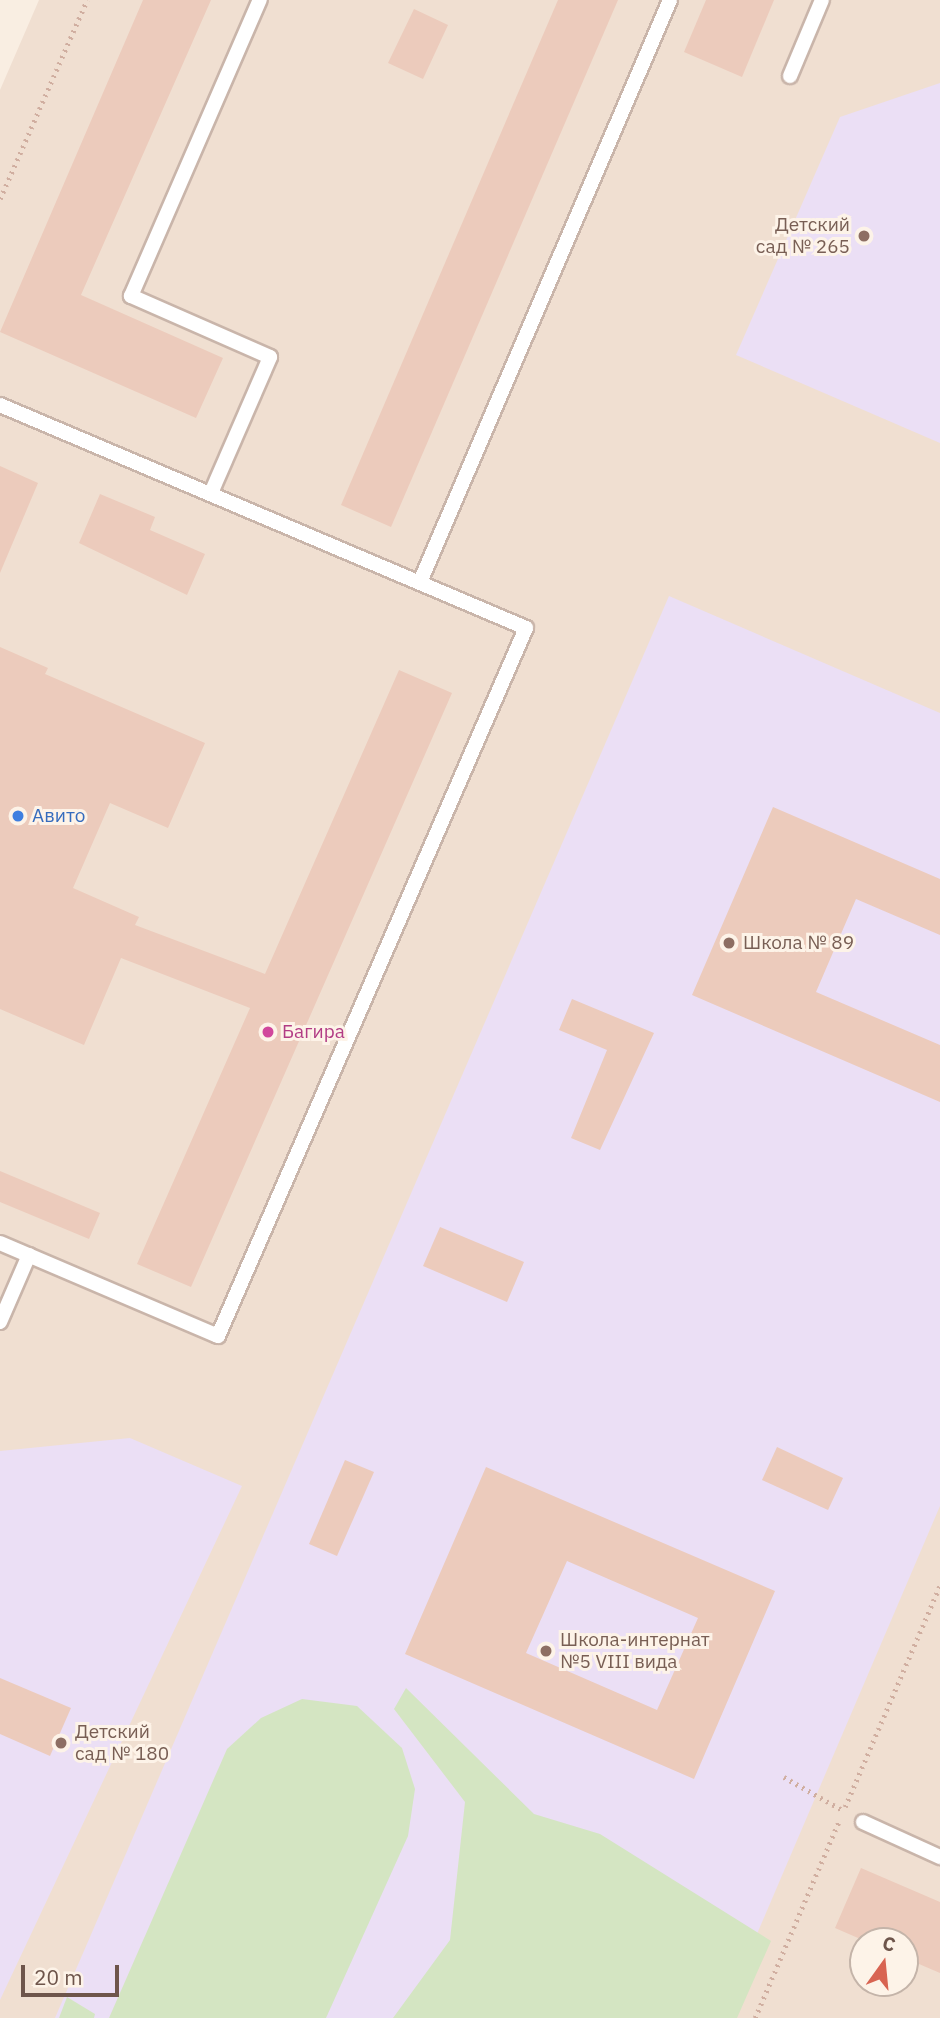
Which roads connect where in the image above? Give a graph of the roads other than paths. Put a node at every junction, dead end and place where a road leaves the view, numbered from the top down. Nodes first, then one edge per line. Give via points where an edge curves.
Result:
1 (260, 0) edge
2 (670, 0) edge
3 (822, 0) edge
4 (790, 76) dead end
5 (0, 405) edge
6 (211, 493) junction
7 (420, 582) junction
8 (0, 1243) edge
9 (29, 1255) junction
10 (0, 1322) edge
11 (863, 1822) road end
12 (940, 1857) edge

1 - 6 lane via 131,296 271,357
2 - 7 lane
3 - 4 lane
5 - 6 lane
6 - 7 lane
7 - 9 lane via 526,628 218,1336
8 - 9 lane
9 - 10 lane
11 - 12 lane

